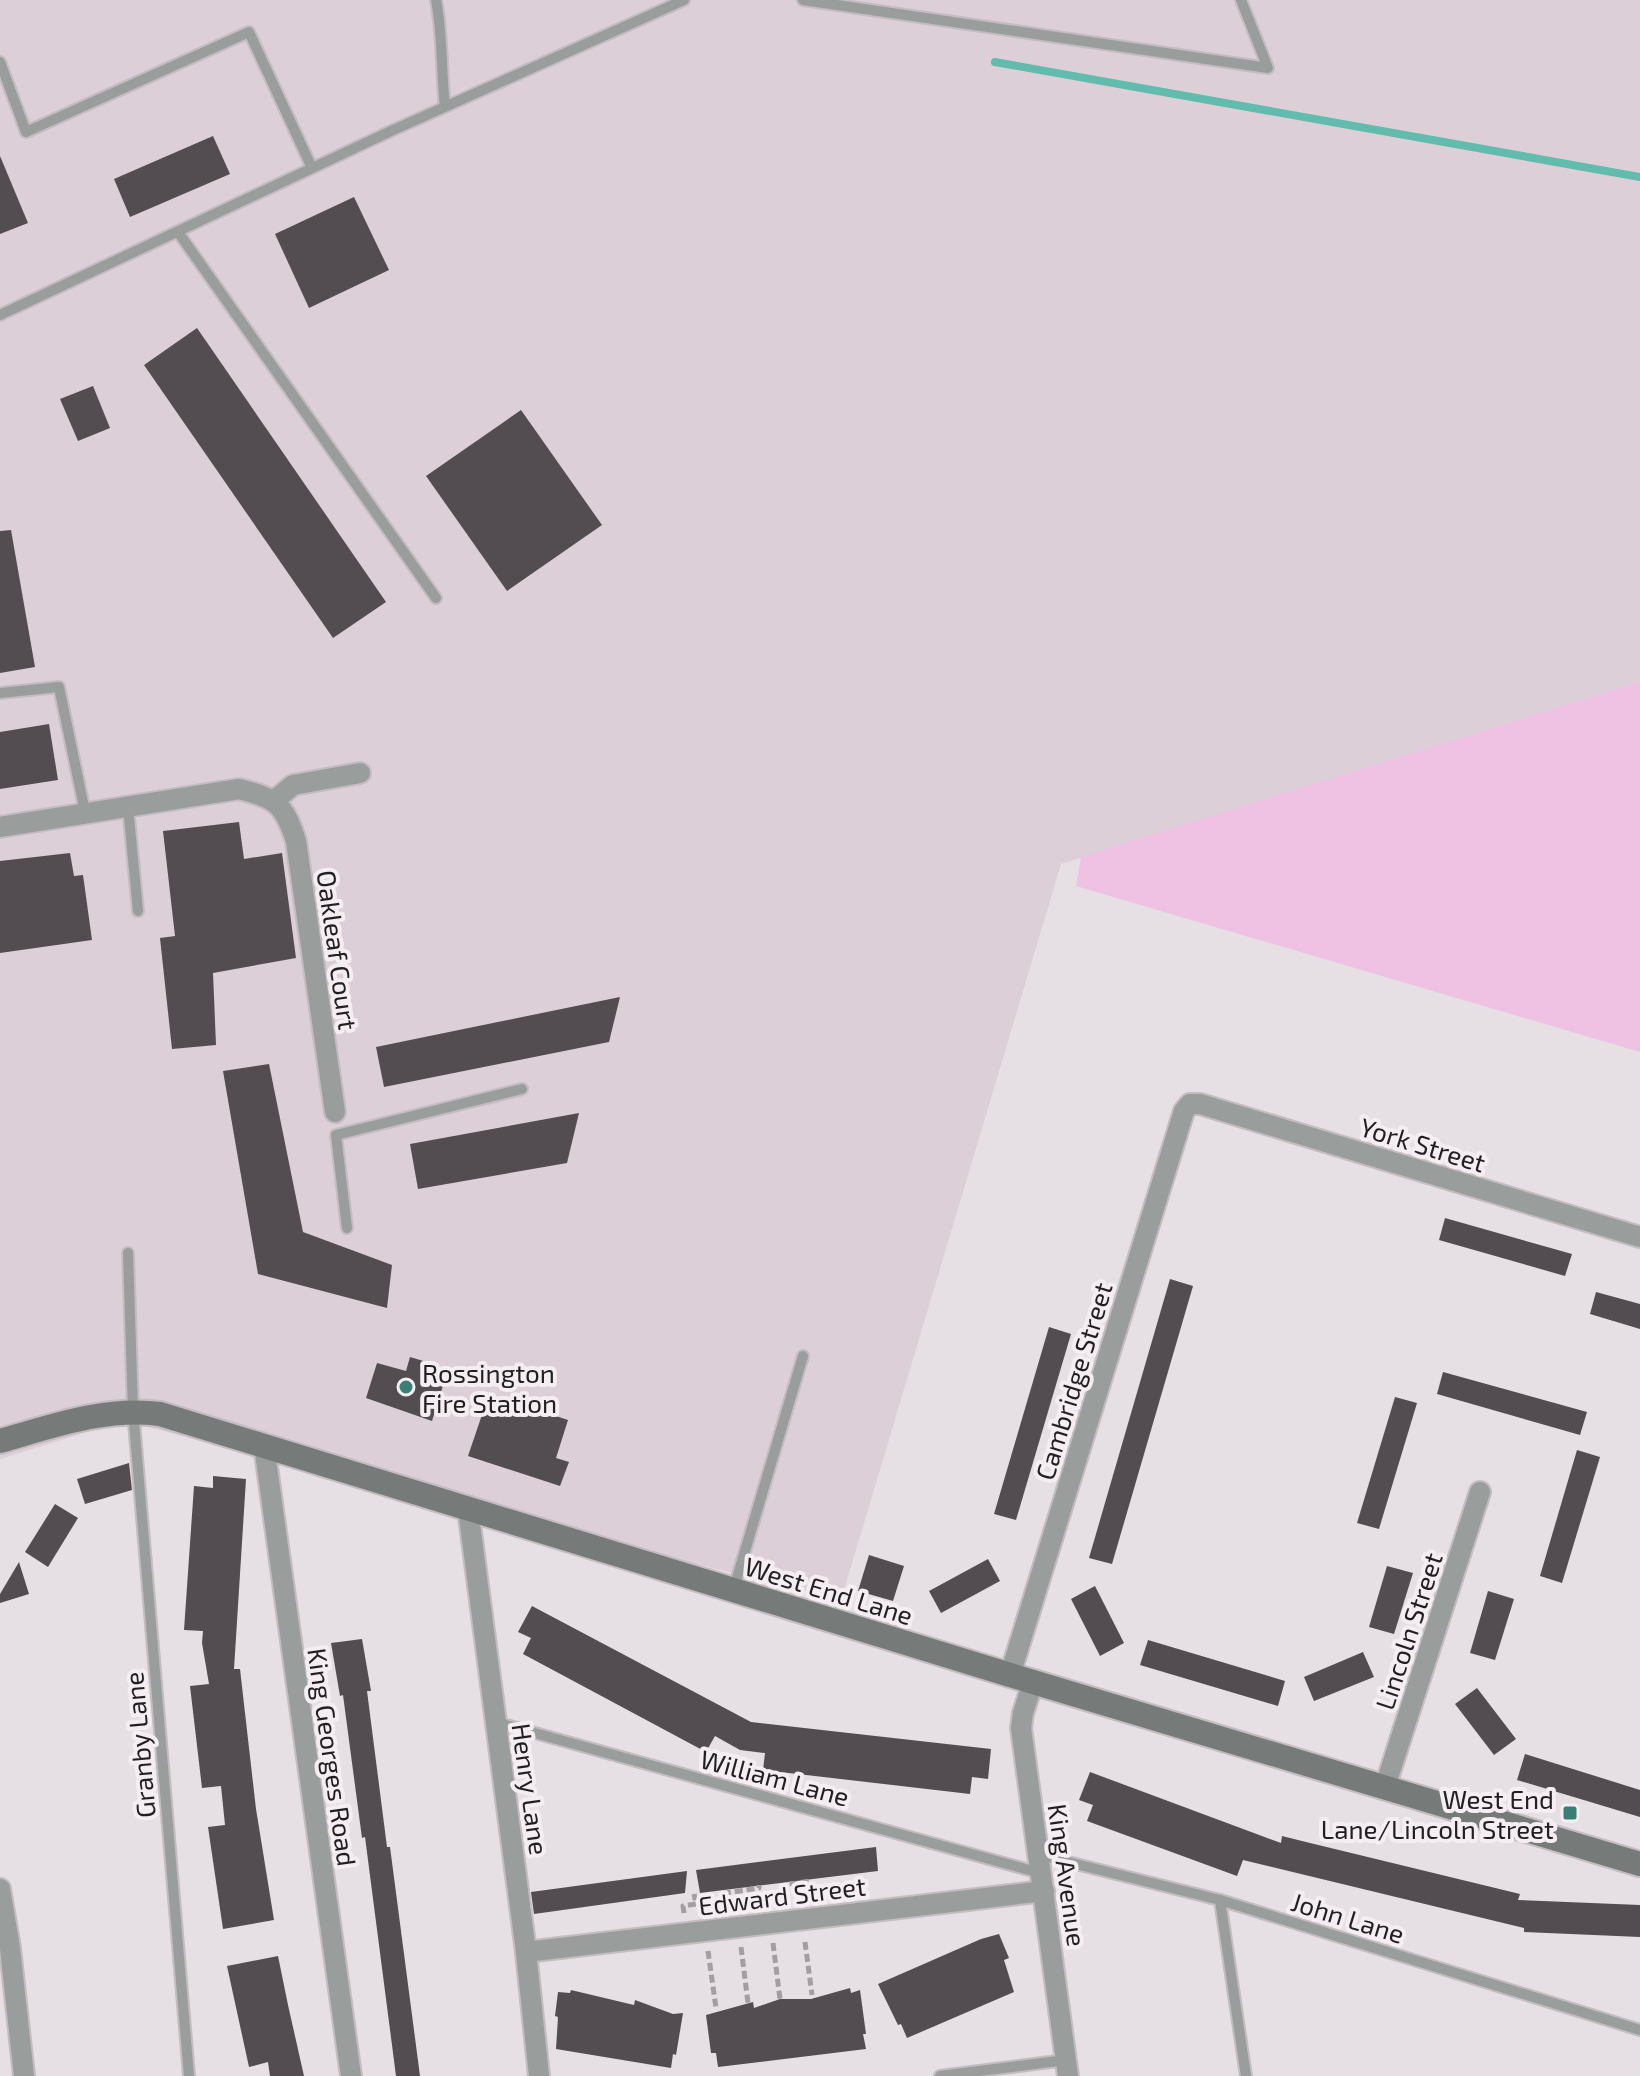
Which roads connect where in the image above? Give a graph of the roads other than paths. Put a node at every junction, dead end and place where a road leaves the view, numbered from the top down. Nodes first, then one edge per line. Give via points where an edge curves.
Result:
1 (436, 0) edge
2 (684, 0) edge
3 (805, 0) edge
4 (1241, 0) edge
5 (0, 62) edge
6 (445, 107) junction
7 (312, 168) junction
8 (178, 232) junction
9 (0, 315) edge
10 (436, 598) dead end
11 (0, 693) edge
12 (360, 773) dead end
13 (275, 800) junction
14 (128, 805) junction
15 (85, 812) junction
16 (0, 827) edge
17 (138, 911) dead end
18 (522, 1089) dead end
19 (1190, 1104) joint
20 (335, 1112) joint
21 (336, 1135) junction
22 (347, 1228) dead end
23 (1640, 1237) edge
24 (128, 1253) dead end
25 (803, 1356) dead end
26 (133, 1410) junction
27 (0, 1441) edge
28 (264, 1445) junction
29 (1480, 1492) dead end
30 (468, 1509) junction
31 (733, 1590) junction
32 (1010, 1675) junction
33 (1033, 1682) junction
34 (495, 1722) junction
35 (1385, 1787) junction
36 (1640, 1864) edge
37 (1042, 1873) junction
38 (0, 1889) edge
39 (1220, 1900) junction
40 (526, 1952) junction
41 (1640, 2030) edge
42 (1067, 2068) edge
43 (24, 2076) edge
44 (189, 2076) edge
45 (351, 2076) edge
46 (539, 2076) edge
47 (940, 2076) edge
48 (1246, 2076) edge

1 - 6 lane
2 - 6 lane
3 - 4 lane via 1268,68
5 - 7 lane via 26,132 249,32
6 - 7 lane
7 - 8 lane
8 - 9 lane
8 - 10 lane
11 - 15 lane via 59,687
12 - 13 street via 293,785
13 - 14 street via 239,789
13 - 20 street, Oakleaf Court via 289,817 296,841
14 - 15 street
14 - 17 lane
15 - 16 street
18 - 21 lane
19 - 23 street, York Street
19 - 32 street, Cambridge Street
20 - 21 lane
21 - 22 lane
24 - 26 lane, Granby Lane
25 - 31 lane
26 - 27 street, West End Lane via 102,1413
26 - 28 street, West End Lane
26 - 44 lane, Granby Lane
28 - 30 street, West End Lane
28 - 45 street, King Georges Road
29 - 35 street, Lincoln Street
30 - 31 street, West End Lane
30 - 34 street, Henry Lane
31 - 32 street, West End Lane
32 - 33 street, West End Lane
33 - 35 street, West End Lane
33 - 37 street, King Avenue via 1021,1728
34 - 37 lane, William Lane
34 - 40 street, Henry Lane
35 - 36 street, West End Lane
37 - 39 lane, John Lane
37 - 40 street, Edward Street via 802,1920
37 - 42 street, King Avenue
38 - 43 street
39 - 41 lane, John Lane
39 - 48 lane
40 - 46 street, Henry Lane
42 - 47 lane

